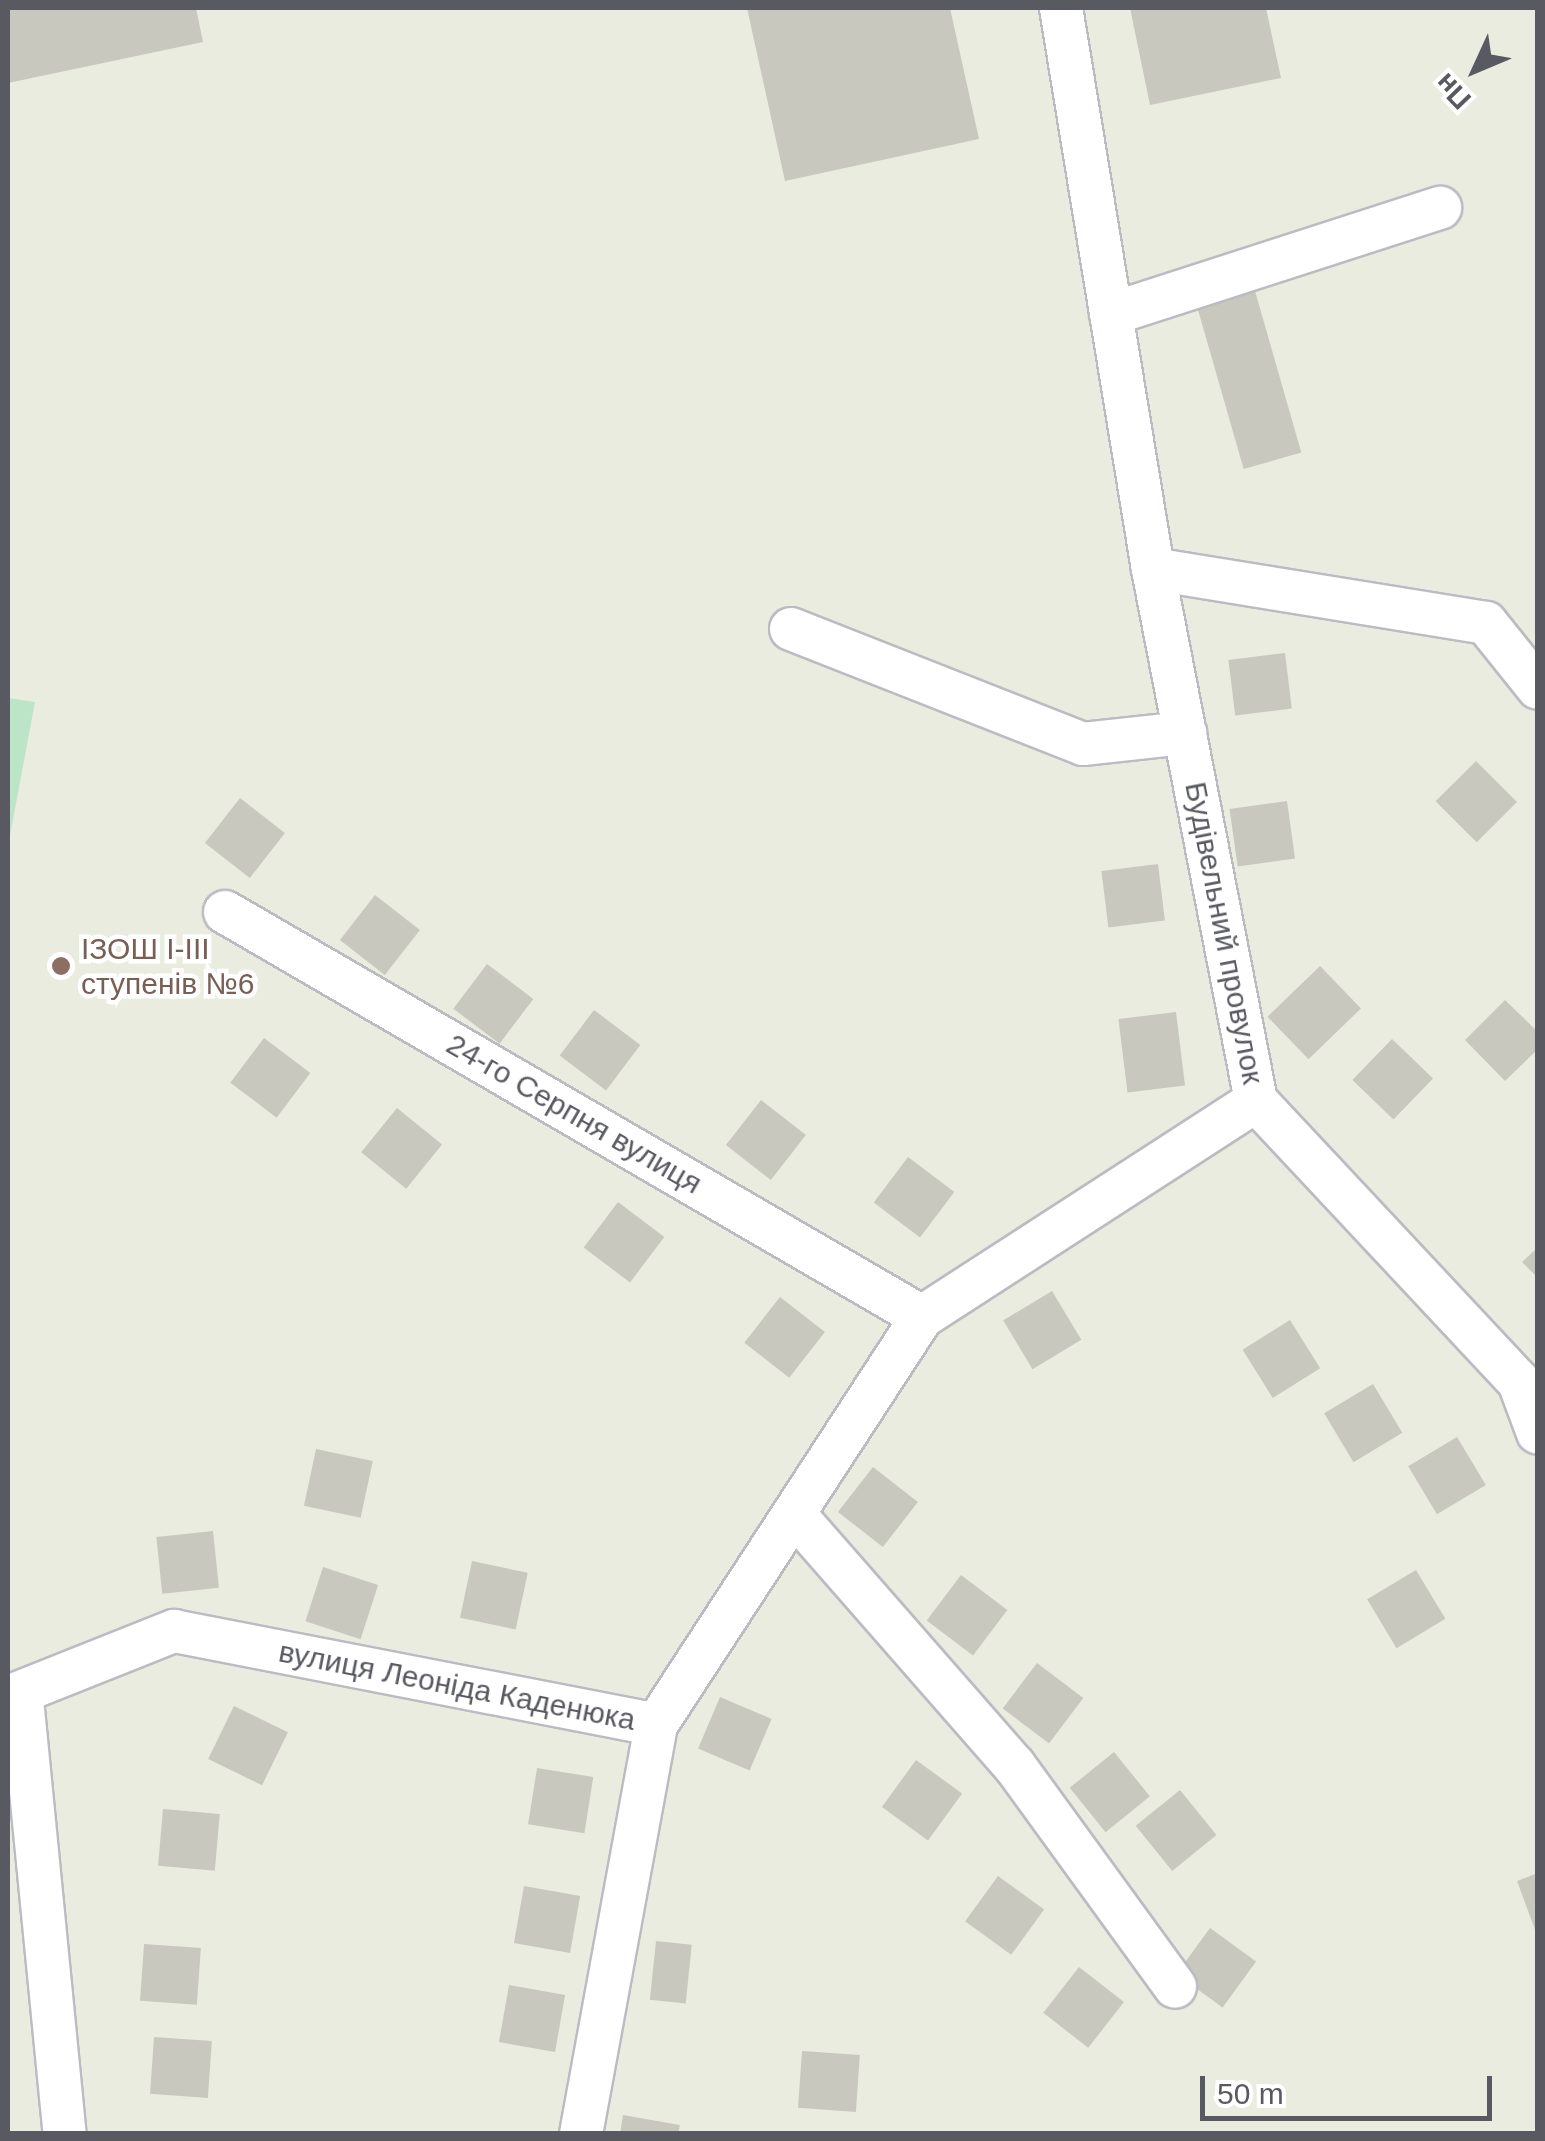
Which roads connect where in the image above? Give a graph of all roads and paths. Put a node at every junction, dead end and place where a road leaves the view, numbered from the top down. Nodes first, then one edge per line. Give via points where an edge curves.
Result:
1 (1061, 8) edge
2 (1440, 208) dead end
3 (1111, 314) junction
4 (1153, 570) junction
5 (792, 629) dead end
6 (1538, 688) edge
7 (1185, 732) junction
8 (225, 912) dead end
9 (1256, 1101) junction
10 (922, 1317) junction
11 (1538, 1432) edge
12 (794, 1514) junction
13 (15, 1698) edge
14 (656, 1725) junction
15 (1175, 1988) dead end
16 (65, 2134) edge
17 (581, 2134) edge

1 - 3 street, Будівельний провулок
2 - 3 street
3 - 4 street, Будівельний провулок
4 - 6 street via 1486,623
4 - 7 street, Будівельний провулок
5 - 7 street via 1083,744
7 - 9 street, Будівельний провулок
8 - 10 street, 24-го Серпня вулиця
9 - 10 street, вулиця Леоніда Каденюка
9 - 11 street, Будівельний провулок via 1519,1382
10 - 12 street, вулиця Леоніда Каденюка
12 - 14 street, вулиця Леоніда Каденюка
12 - 15 street via 1014,1765
13 - 14 street, вулиця Леоніда Каденюка via 174,1631
13 - 16 street, вулиця Леоніда Каденюка
14 - 17 street

